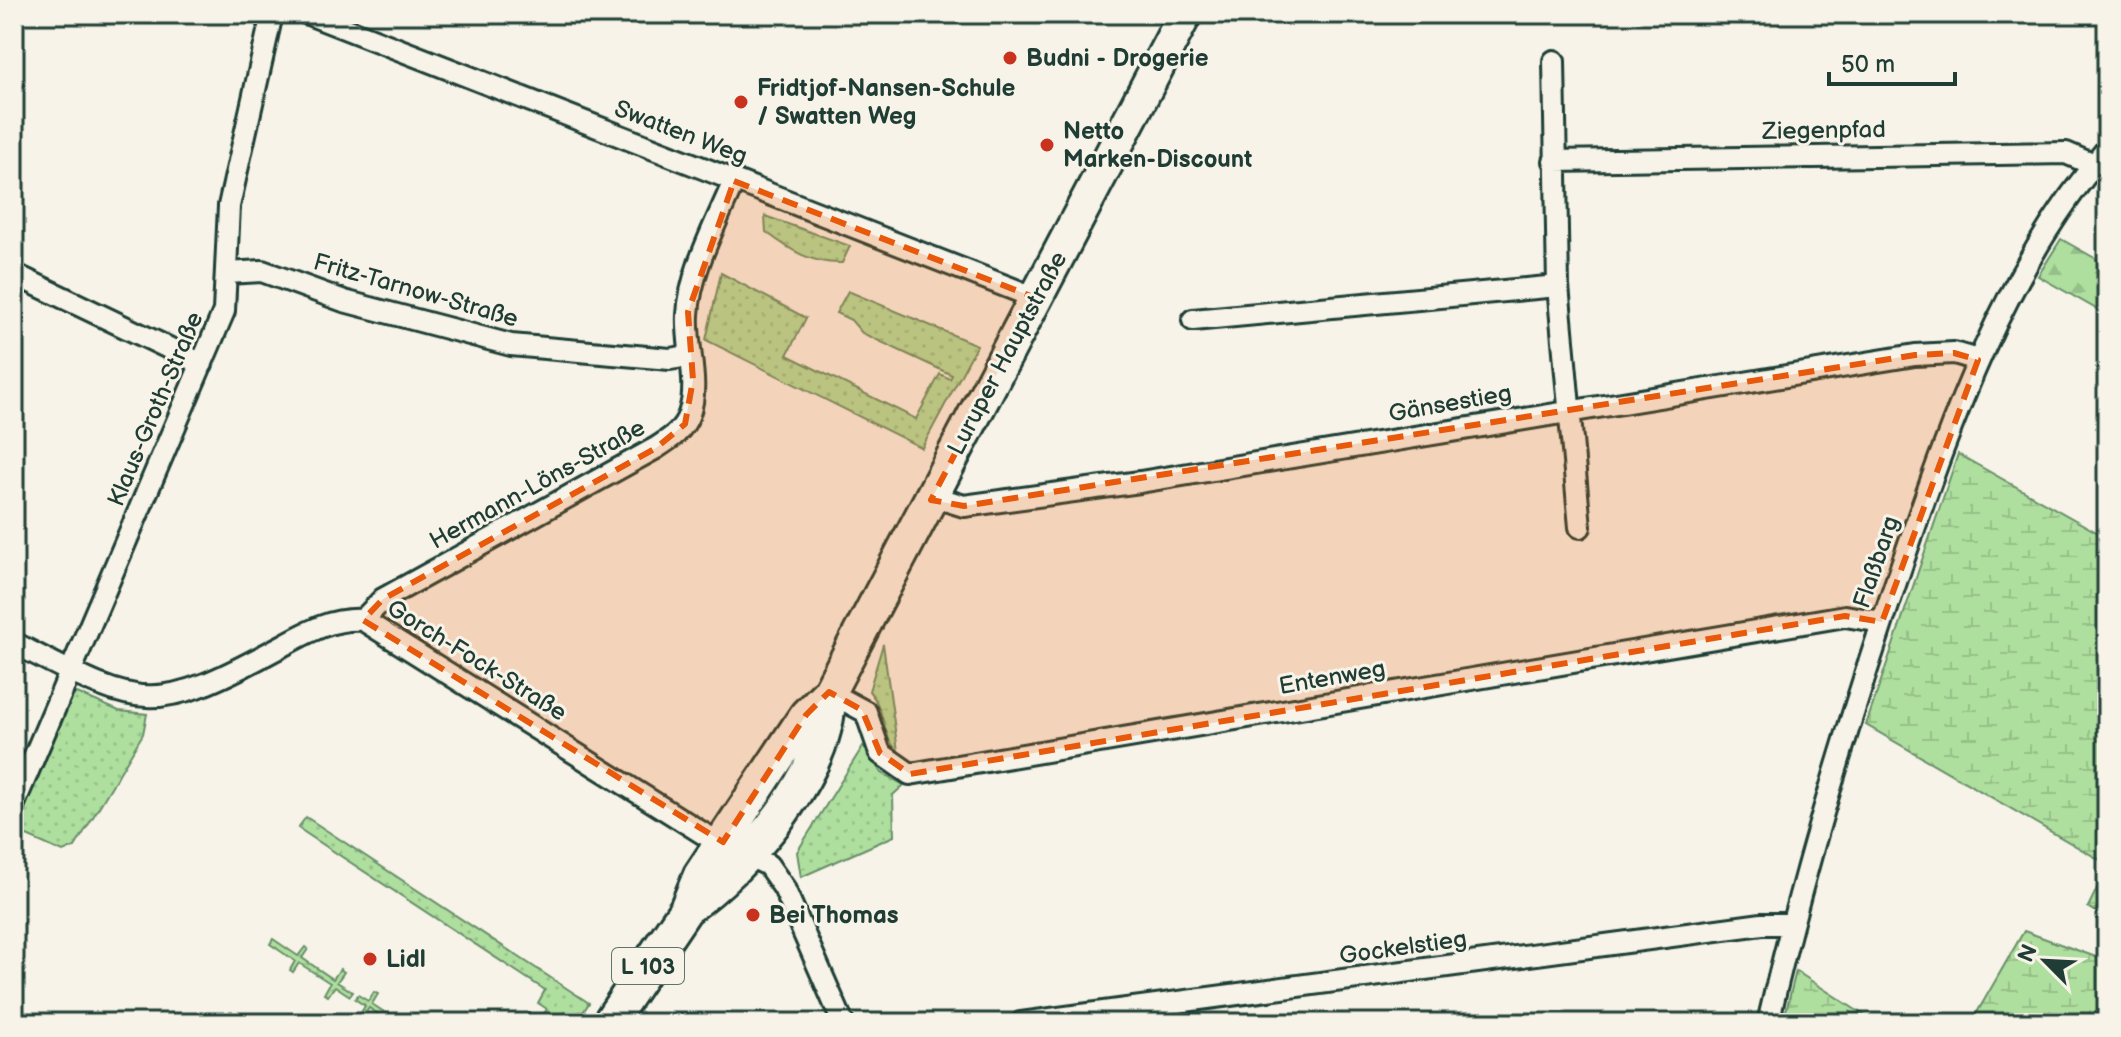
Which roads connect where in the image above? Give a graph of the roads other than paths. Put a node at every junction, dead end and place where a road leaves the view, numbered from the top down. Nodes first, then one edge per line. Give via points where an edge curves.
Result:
1 (272, 14) edge
2 (308, 14) edge
3 (1185, 14) edge
4 (1554, 61) dead end
5 (2100, 157) edge
6 (1554, 161) junction
7 (734, 181) junction
8 (227, 273) junction
9 (14, 274) edge
10 (1558, 286) junction
11 (1036, 298) junction
12 (1193, 320) dead end
13 (689, 356) junction
14 (1978, 360) junction
15 (202, 364) junction
16 (1570, 409) junction
17 (932, 496) junction
18 (1580, 527) dead end
19 (363, 620) junction
20 (1882, 622) junction
21 (14, 643) edge
22 (71, 672) junction
23 (829, 692) junction
24 (14, 804) edge
25 (735, 847) junction
26 (1791, 924) junction
27 (609, 1023) edge
28 (843, 1023) edge
29 (1021, 1023) edge
30 (1768, 1023) edge

1 - 8 street, Klaus-Groth-Straße via 229,206
2 - 7 street, Swatten Weg
3 - 11 main road, Luruper Hauptstraße
4 - 6 street
5 - 6 street, Ziegenpfad via 2066,153
5 - 14 street, Flaßbarg via 2036,251
6 - 10 street
7 - 11 street, Swatten Weg
7 - 13 street, Hermann-Löns-Straße via 695,283 688,312
8 - 13 street, Fritz-Tarnow-Straße via 262,271 344,301 511,345 670,359
8 - 15 street, Klaus-Groth-Straße via 224,311
9 - 15 street
10 - 12 street
10 - 16 street
11 - 17 main road, Luruper Hauptstraße
13 - 19 street, Hermann-Löns-Straße via 691,410 674,436 383,599
14 - 16 street, Gänsestieg via 1954,353 1915,355
14 - 20 street, Flaßbarg
15 - 22 street, Klaus-Groth-Straße
16 - 17 street, Gänsestieg via 1140,482 964,506
16 - 18 street
17 - 23 main road, Luruper Hauptstraße
19 - 22 street, Gorch-Fock-Straße via 322,625 199,688 171,696 129,696
19 - 25 street, Gorch-Fock-Straße via 704,834
20 - 23 street, Entenweg via 1845,616 910,774 880,753 866,712
20 - 26 street, Flaßbarg
21 - 22 street, Gorch-Fock-Straße
22 - 24 street, Klaus-Groth-Straße
23 - 25 main road, Luruper Hauptstraße via 806,715
25 - 27 main road, L 103 via 700,875 686,909
25 - 28 street, Gorch-Fock-Straße via 777,875
26 - 29 street, Gockelstieg
26 - 30 street, Flaßbarg

